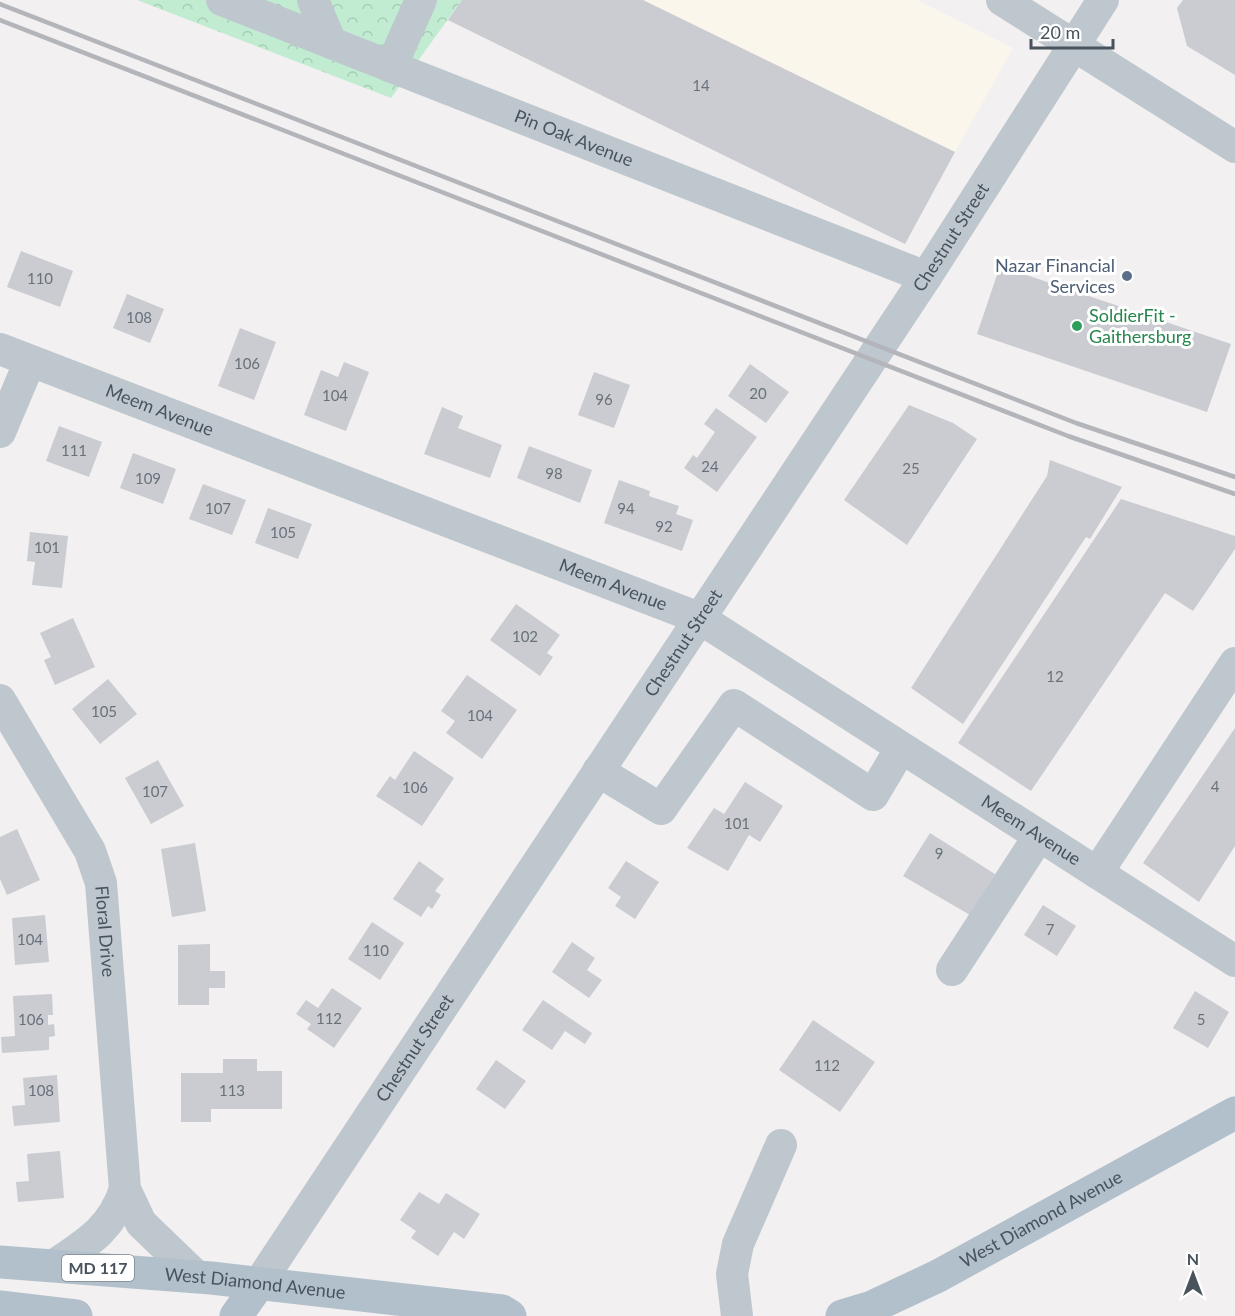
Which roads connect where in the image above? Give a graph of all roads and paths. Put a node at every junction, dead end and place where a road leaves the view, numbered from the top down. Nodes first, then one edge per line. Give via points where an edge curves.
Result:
1 (222, 0) edge
2 (313, 0) edge
3 (421, 0) edge
4 (1002, 0) edge
5 (1103, 0) edge
6 (331, 43) junction
7 (1072, 47) junction
8 (392, 67) junction
9 (1235, 147) edge
10 (926, 277) junction
11 (0, 349) edge
12 (30, 361) junction
13 (0, 432) edge
14 (699, 618) junction
15 (1235, 663) edge
16 (0, 700) edge
17 (901, 748) junction
18 (598, 771) junction
19 (1039, 836) junction
20 (1097, 873) junction
21 (1235, 961) edge
22 (952, 970) dead end
23 (1235, 1113) edge
24 (781, 1145) dead end
25 (125, 1189) junction
26 (0, 1262) edge
27 (53, 1266) junction
28 (196, 1276) junction
29 (258, 1285) junction
30 (0, 1307) edge
31 (65, 1315) edge
32 (236, 1316) edge
33 (269, 1316) edge
34 (510, 1316) edge
35 (737, 1316) edge
36 (842, 1316) edge

1 - 6 street, Pin Oak Avenue
2 - 6 street
3 - 8 street
4 - 7 street
5 - 7 street, Chestnut Street
6 - 8 street, Pin Oak Avenue
7 - 9 street
7 - 10 street, Chestnut Street
8 - 10 street, Pin Oak Avenue
10 - 14 street, Chestnut Street
11 - 12 street, Meem Avenue
12 - 13 street
12 - 14 street, Meem Avenue
14 - 17 street, Meem Avenue
14 - 18 street, Chestnut Street
15 - 20 street
16 - 25 street, Floral Drive via 90,851 101,883
17 - 18 street via 873,795 734,705 660,809
17 - 19 street, Meem Avenue
18 - 29 street, Chestnut Street
19 - 20 street, Meem Avenue
19 - 22 street
20 - 21 street, Meem Avenue
23 - 36 main road, West Diamond Avenue via 938,1276 872,1307
24 - 35 street via 738,1244 732,1274
25 - 27 street, Floral Drive via 109,1224
25 - 28 street, Floral Drive via 141,1223
26 - 27 main road, West Diamond Avenue / MD 117
27 - 28 main road, West Diamond Avenue / MD 117
28 - 29 main road, West Diamond Avenue / MD 117
29 - 32 main road
29 - 33 main road
29 - 34 main road, West Diamond Avenue via 501,1311
30 - 31 main road

